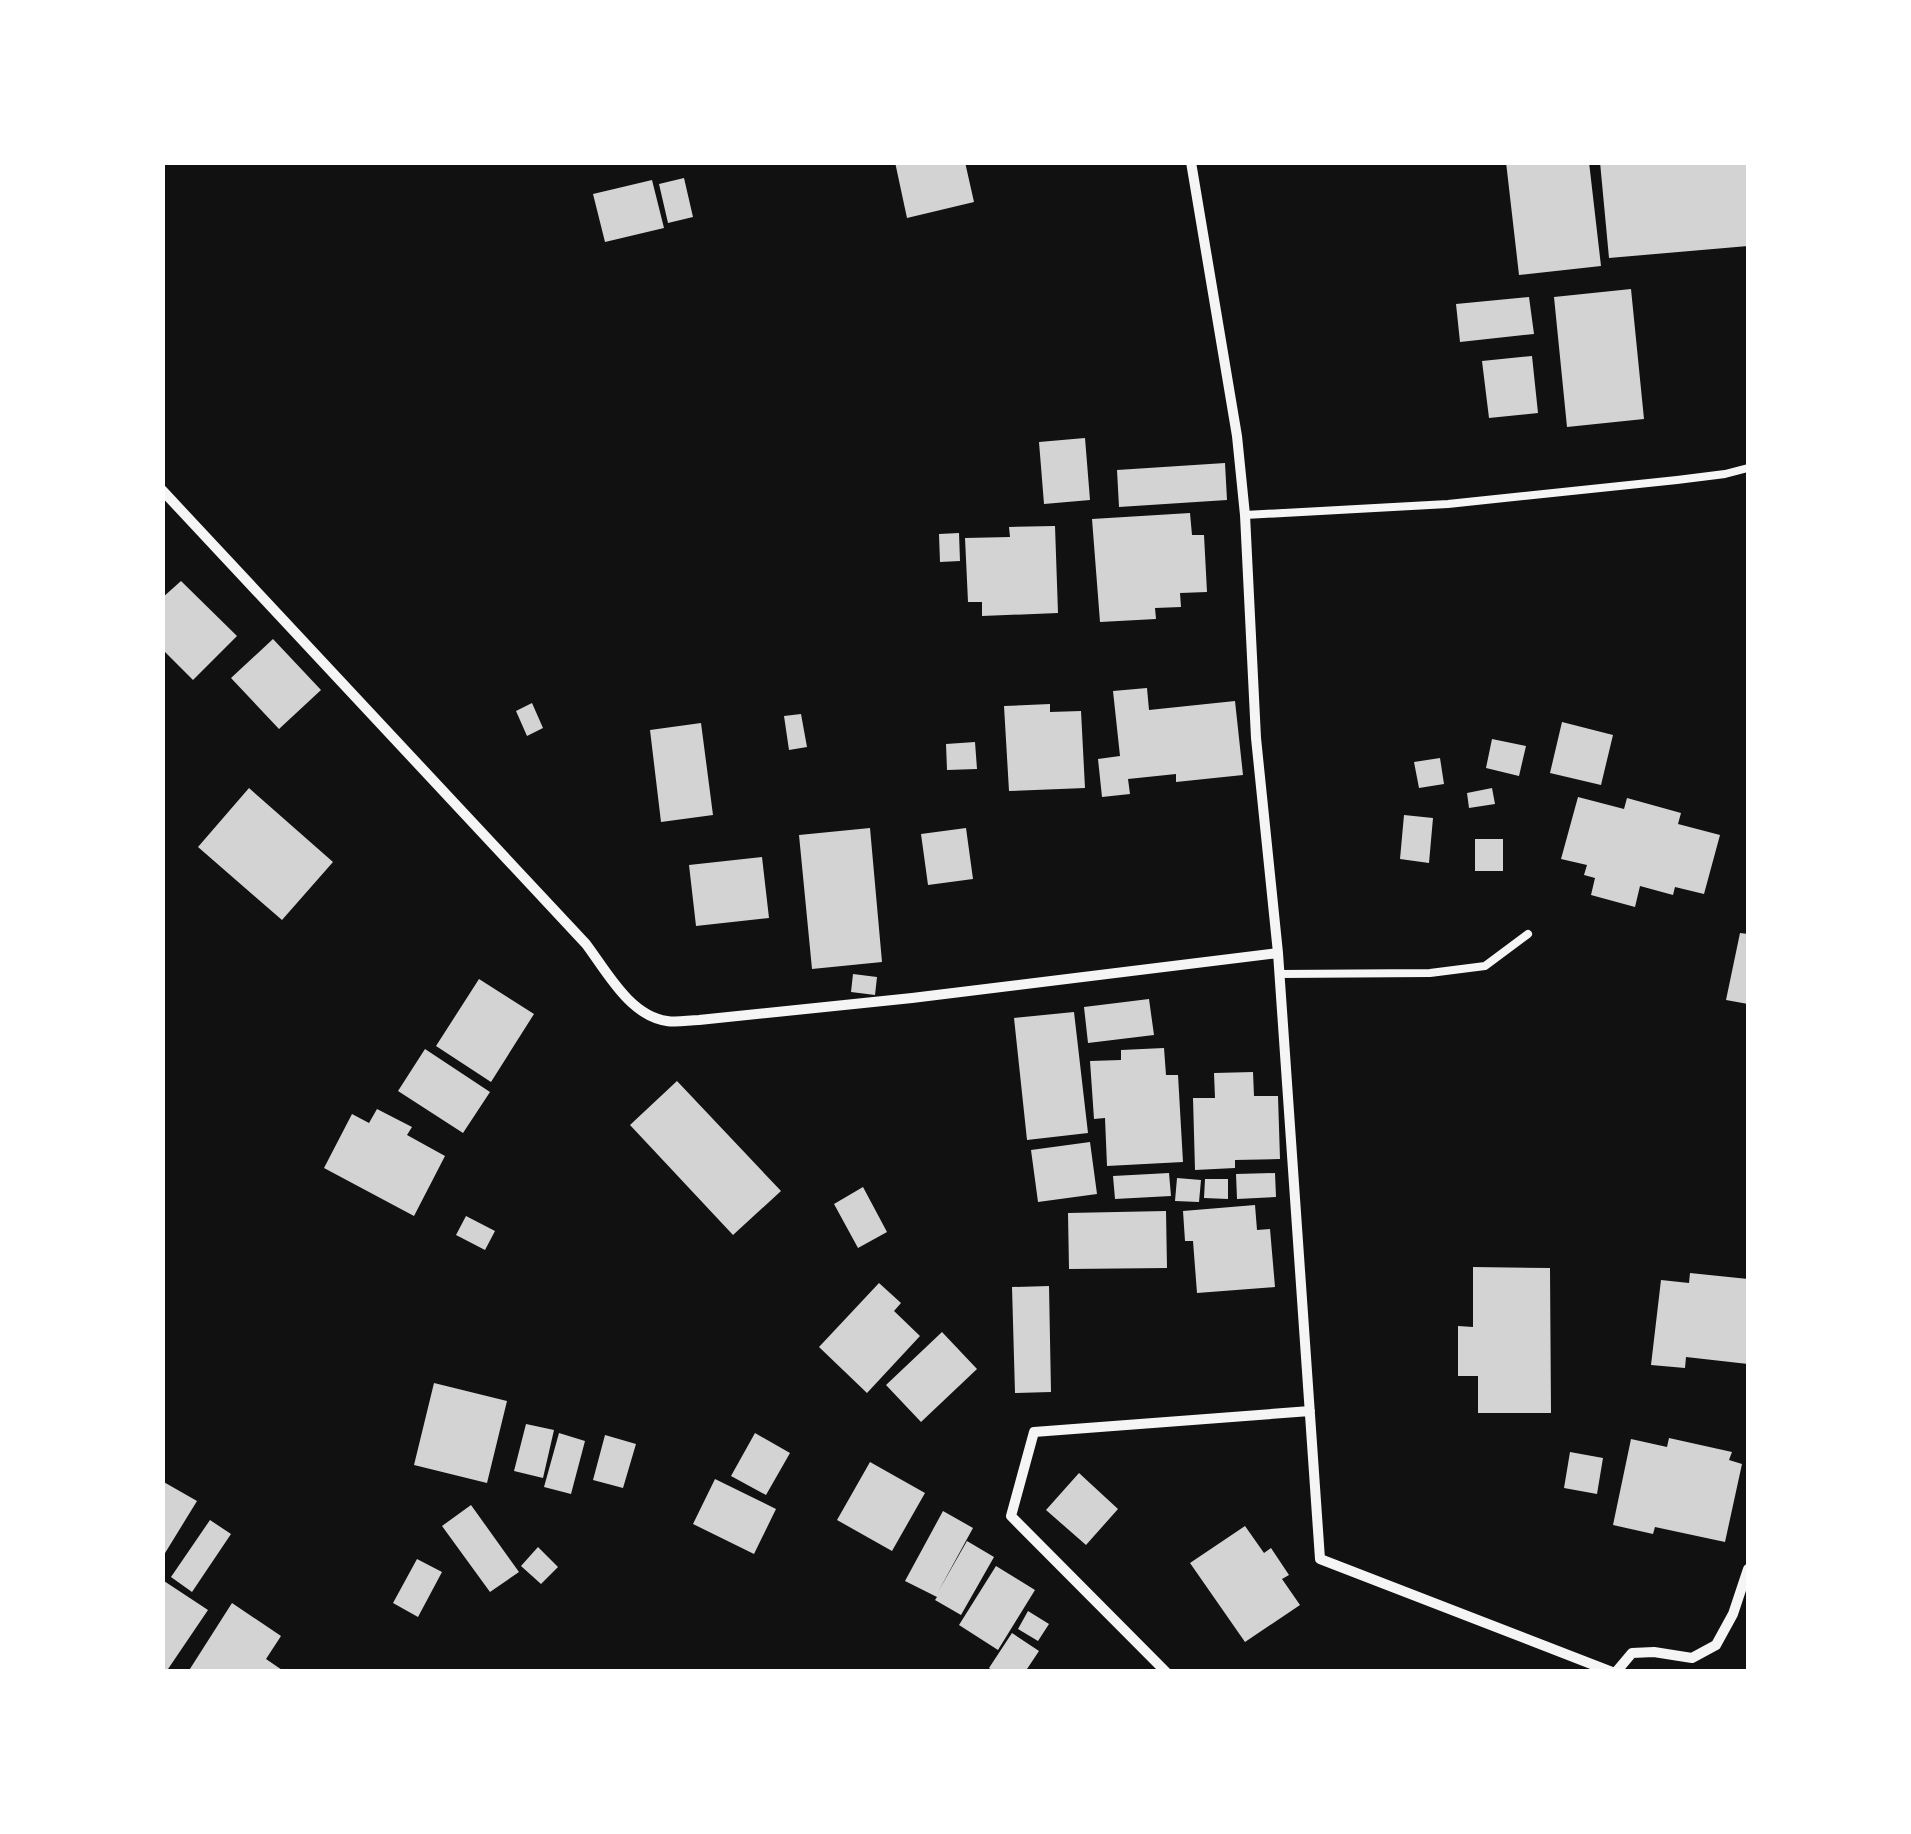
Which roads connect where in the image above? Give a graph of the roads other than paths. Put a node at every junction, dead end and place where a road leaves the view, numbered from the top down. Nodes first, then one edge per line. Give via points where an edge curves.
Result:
1 (1191, 162) edge
2 (1748, 468) edge
3 (162, 490) edge
4 (1245, 515) junction
5 (1528, 934) dead end
6 (1278, 954) junction
7 (1279, 974) junction
8 (1310, 1411) junction
9 (1748, 1570) edge
10 (1166, 1672) edge
11 (1614, 1672) edge

1 - 4 street
2 - 4 lane via 1448,504
3 - 6 street via 644,1013 666,1021 700,1020
4 - 6 street via 1256,738
5 - 7 lane via 1484,966
6 - 7 street
7 - 8 street
8 - 10 street via 1034,1432 1011,1516
8 - 11 street via 1320,1559
9 - 11 street via 1716,1645 1692,1658 1632,1653

